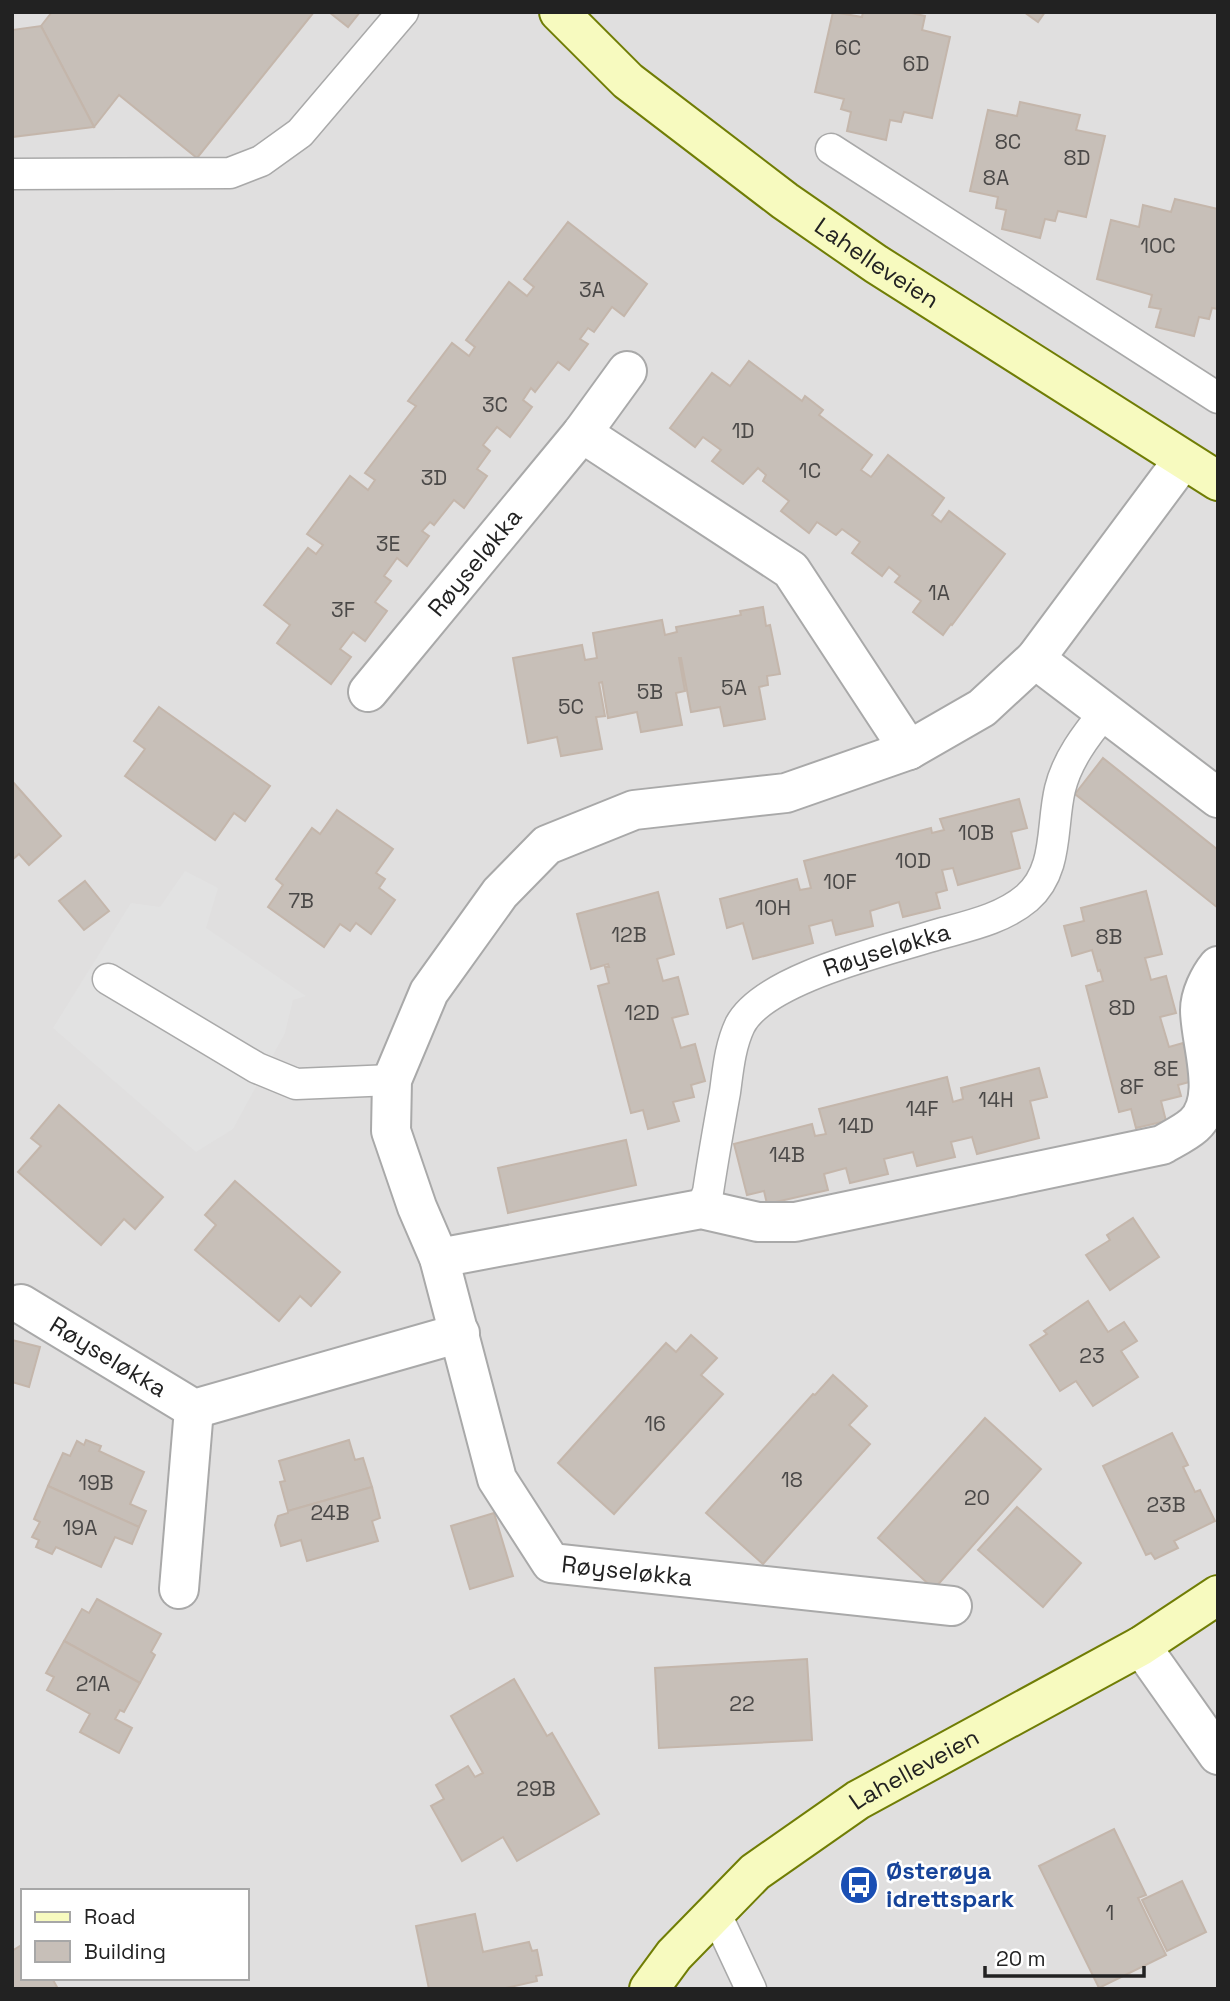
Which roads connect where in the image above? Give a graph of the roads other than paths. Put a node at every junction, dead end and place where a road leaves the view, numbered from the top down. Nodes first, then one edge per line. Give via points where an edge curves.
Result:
1 (403, 12) edge
2 (559, 12) edge
3 (831, 149) dead end
4 (12, 174) edge
5 (627, 371) dead end
6 (1218, 398) edge
7 (582, 433) junction
8 (1183, 460) junction
9 (1218, 481) edge
10 (1035, 659) junction
11 (368, 692) dead end
12 (1105, 712) junction
13 (909, 750) junction
14 (1218, 798) edge
15 (1218, 966) edge
16 (108, 979) dead end
17 (392, 1080) junction
18 (701, 1209) junction
19 (439, 1258) junction
20 (21, 1304) dead end
21 (460, 1333) junction
22 (194, 1409) junction
23 (179, 1589) dead end
24 (1218, 1595) edge
25 (952, 1606) dead end
26 (1141, 1646) junction
27 (1218, 1755) edge
28 (715, 1912) junction
29 (649, 1989) edge
30 (751, 1989) edge

1 - 4 lane via 300,133 261,161 230,173
2 - 8 street, Lahelleveien via 628,81 785,201
3 - 6 lane
5 - 7 street, Røyseløkka
7 - 11 street, Røyseløkka
7 - 13 street via 791,570
8 - 9 street, Lahelleveien
8 - 10 street, Røyseløkka
10 - 12 street
10 - 13 street, Røyseløkka via 982,708
12 - 14 street
12 - 18 lane, Røyseløkka via 1065,772 1051,860 1027,898 1002,915 807,977 768,996 746,1016 732,1046 708,1192
13 - 17 street, Røyseløkka via 786,793 634,810 547,845 500,893 429,992
15 - 18 street via 1209,976 1199,1008 1208,1100 1196,1123 1162,1145 795,1222 758,1223
16 - 17 lane via 257,1068 296,1084
17 - 19 street, Røyseløkka via 391,1131
18 - 19 street
19 - 21 street, Røyseløkka
20 - 22 street, Røyseløkka
21 - 22 street, Røyseløkka
21 - 25 street, Røyseløkka via 497,1479 551,1563
22 - 23 street, Røyseløkka
24 - 26 street, Lahelleveien
26 - 27 street
26 - 28 street, Lahelleveien via 858,1800 755,1871
28 - 29 street, Lahelleveien
28 - 30 lane

